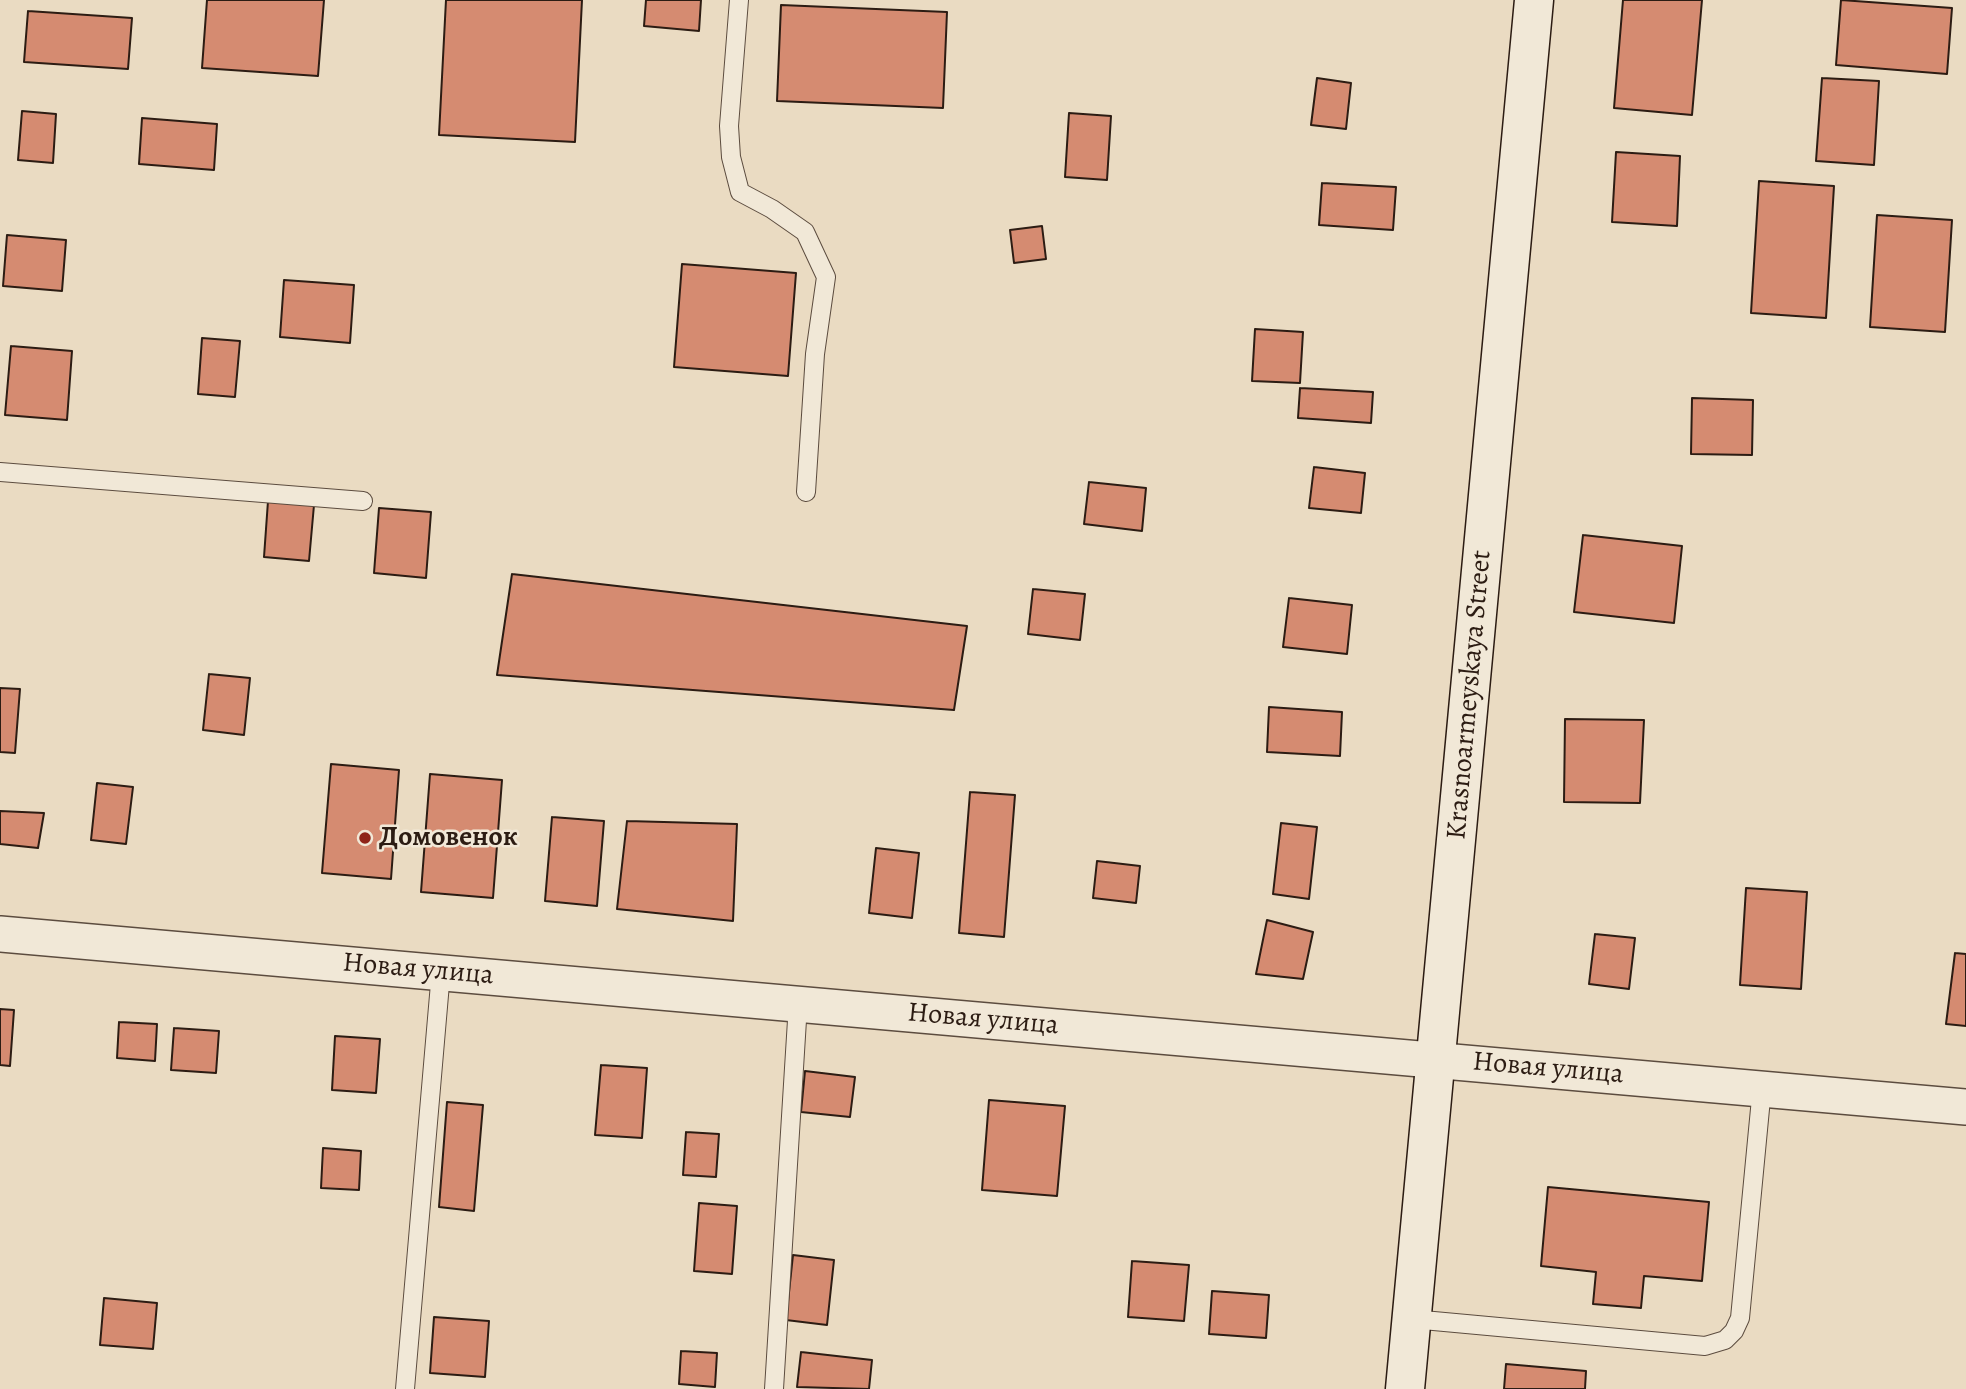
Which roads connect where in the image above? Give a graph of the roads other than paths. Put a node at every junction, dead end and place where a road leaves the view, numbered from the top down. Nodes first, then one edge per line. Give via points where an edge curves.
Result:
1 (739, 0) edge
2 (1534, 0) edge
3 (0, 472) edge
4 (806, 492) dead end
5 (363, 500) dead end
6 (0, 934) edge
7 (441, 972) junction
8 (798, 1004) junction
9 (1436, 1059) junction
10 (1762, 1088) junction
11 (1966, 1107) edge
12 (1412, 1319) junction
13 (405, 1389) edge
14 (775, 1389) edge
15 (1405, 1389) edge

1 - 4 lane via 729,126 740,192 805,232 826,277 815,354
2 - 9 main road, Krasnoarmeyskaya Street
3 - 5 lane
6 - 7 street, Новая улица
7 - 8 street, Новая улица
7 - 13 lane
8 - 9 street, Новая улица
8 - 14 lane
9 - 10 street, Новая улица
9 - 12 main road, Krasnoarmeyskaya Street
10 - 11 street, Новая улица
10 - 12 lane via 1740,1318 1725,1340 1705,1346
12 - 15 main road, Krasnoarmeyskaya Street

